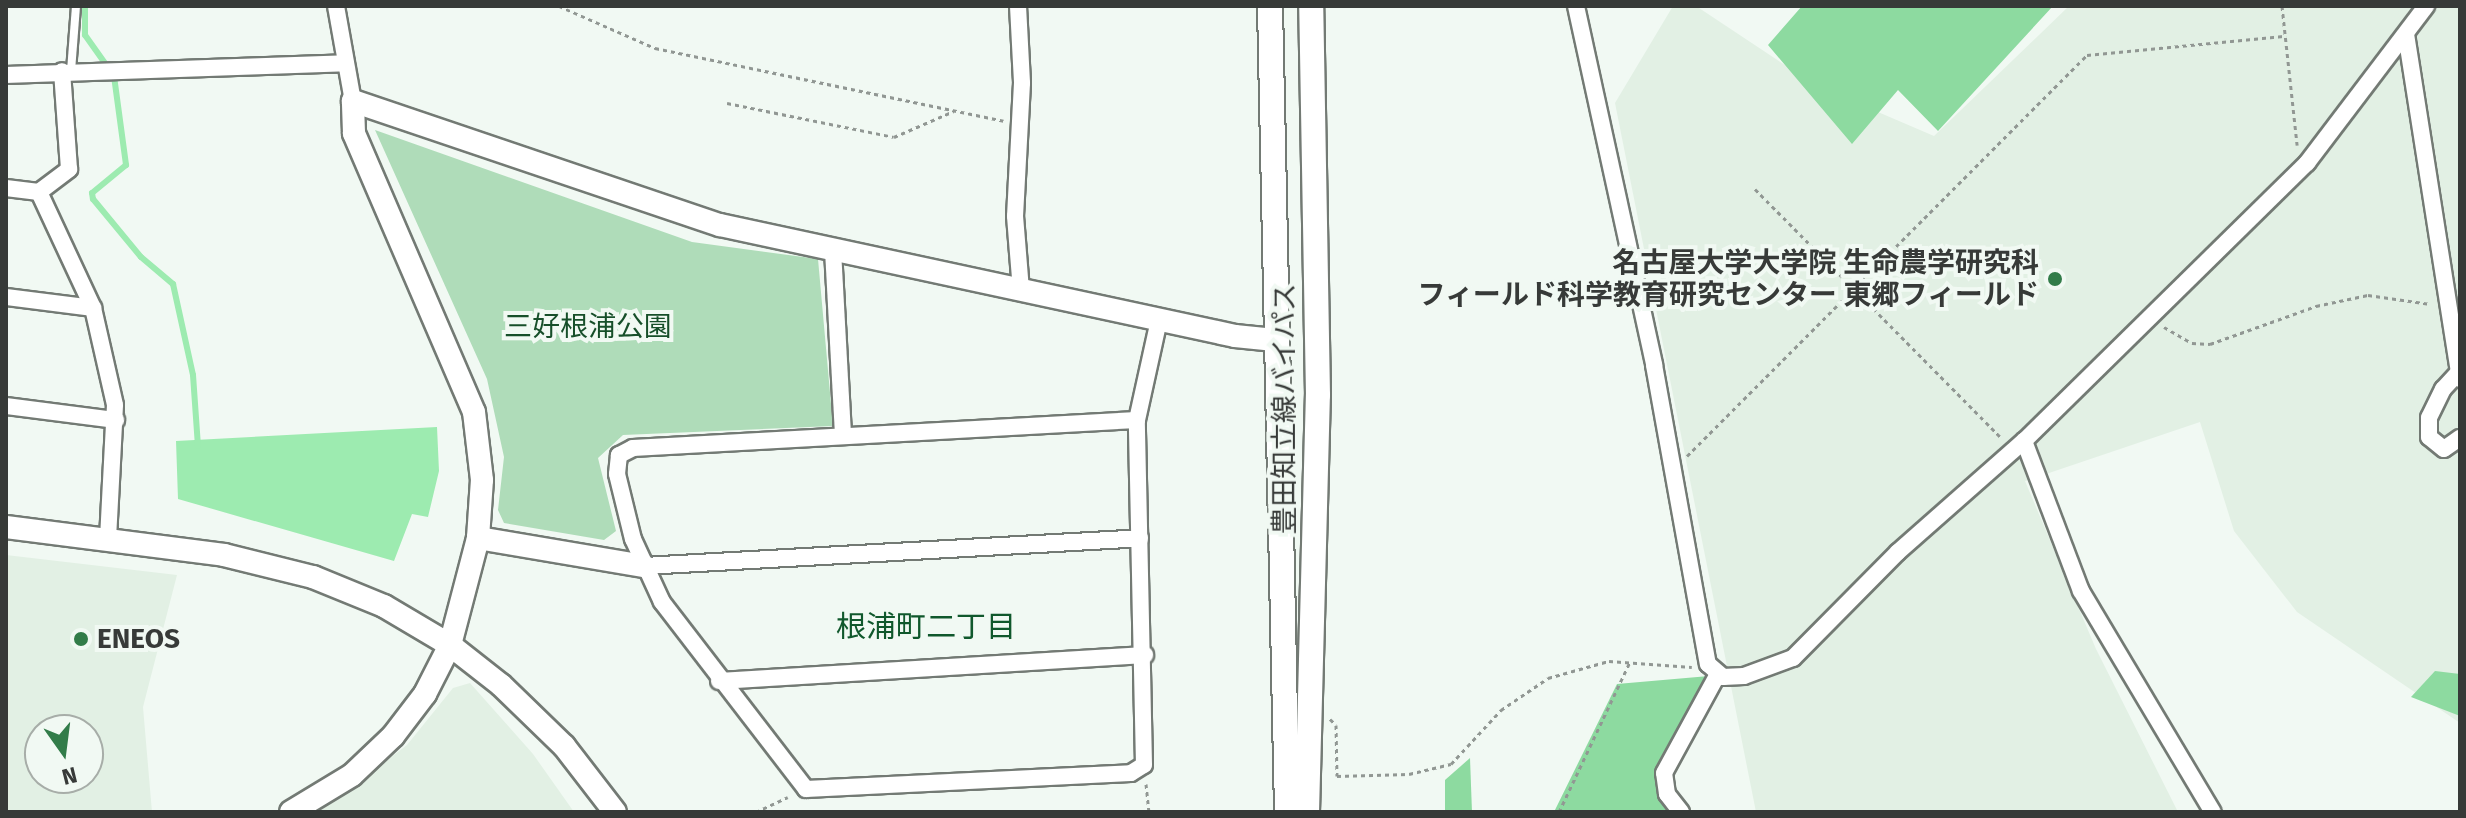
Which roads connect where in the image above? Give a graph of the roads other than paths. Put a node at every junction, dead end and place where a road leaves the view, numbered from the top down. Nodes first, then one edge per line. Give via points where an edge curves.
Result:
1 (76, 6) edge
2 (336, 6) edge
3 (1018, 6) edge
4 (1270, 6) edge
5 (1311, 6) edge
6 (1576, 6) edge
7 (2426, 6) edge
8 (2406, 34) junction
9 (345, 63) junction
10 (67, 71) junction
11 (6, 75) edge
12 (353, 101) junction
13 (6, 188) edge
14 (39, 192) junction
15 (833, 250) junction
16 (1021, 291) junction
17 (6, 297) edge
18 (93, 308) junction
19 (2453, 312) edge
20 (1159, 320) junction
21 (1275, 340) junction
22 (2459, 376) edge
23 (6, 406) edge
24 (116, 420) junction
25 (1137, 420) junction
26 (843, 436) junction
27 (2460, 438) edge
28 (2019, 445) junction
29 (6, 527) edge
30 (478, 538) junction
31 (1140, 538) junction
32 (108, 539) junction
33 (644, 566) junction
34 (450, 645) junction
35 (1145, 655) junction
36 (1713, 669) junction
37 (719, 681) junction
38 (291, 812) edge
39 (615, 812) edge
40 (1287, 812) edge
41 (1307, 812) edge
42 (1681, 812) edge
43 (2213, 812) edge

1 - 10 lane
2 - 9 street
3 - 16 street via 1015,216
4 - 21 main road, 豊田知立線バイパス
5 - 41 main road, 豊田知立線バイパス via 1318,395
6 - 36 street
7 - 8 street
8 - 19 street
8 - 28 street via 2307,163
9 - 10 street
9 - 12 street
10 - 11 street
10 - 14 street via 69,169
12 - 15 street via 696,218
12 - 30 street via 354,133 474,412 482,480
13 - 14 street
14 - 18 street
15 - 16 street
15 - 26 street
16 - 20 street
17 - 18 street
18 - 24 street
19 - 22 street
20 - 21 street
20 - 25 street
21 - 40 main road, 豊田知立線バイパス
22 - 27 street via 2443,389 2429,437 2444,449
23 - 24 street
24 - 32 street
25 - 26 street
25 - 31 street
26 - 33 street via 624,450 617,474
28 - 36 street via 1898,552 1793,658 1744,676
28 - 43 street via 2081,591
29 - 32 street
30 - 33 street
30 - 34 street
31 - 33 street
31 - 35 street
32 - 34 street via 224,555 313,577
33 - 37 street via 662,602
34 - 38 street via 425,694 393,736 322,797
34 - 39 street via 564,746
35 - 37 street
35 - 37 street via 1144,765 1131,773 806,789
36 - 42 street via 1664,773 1667,794

